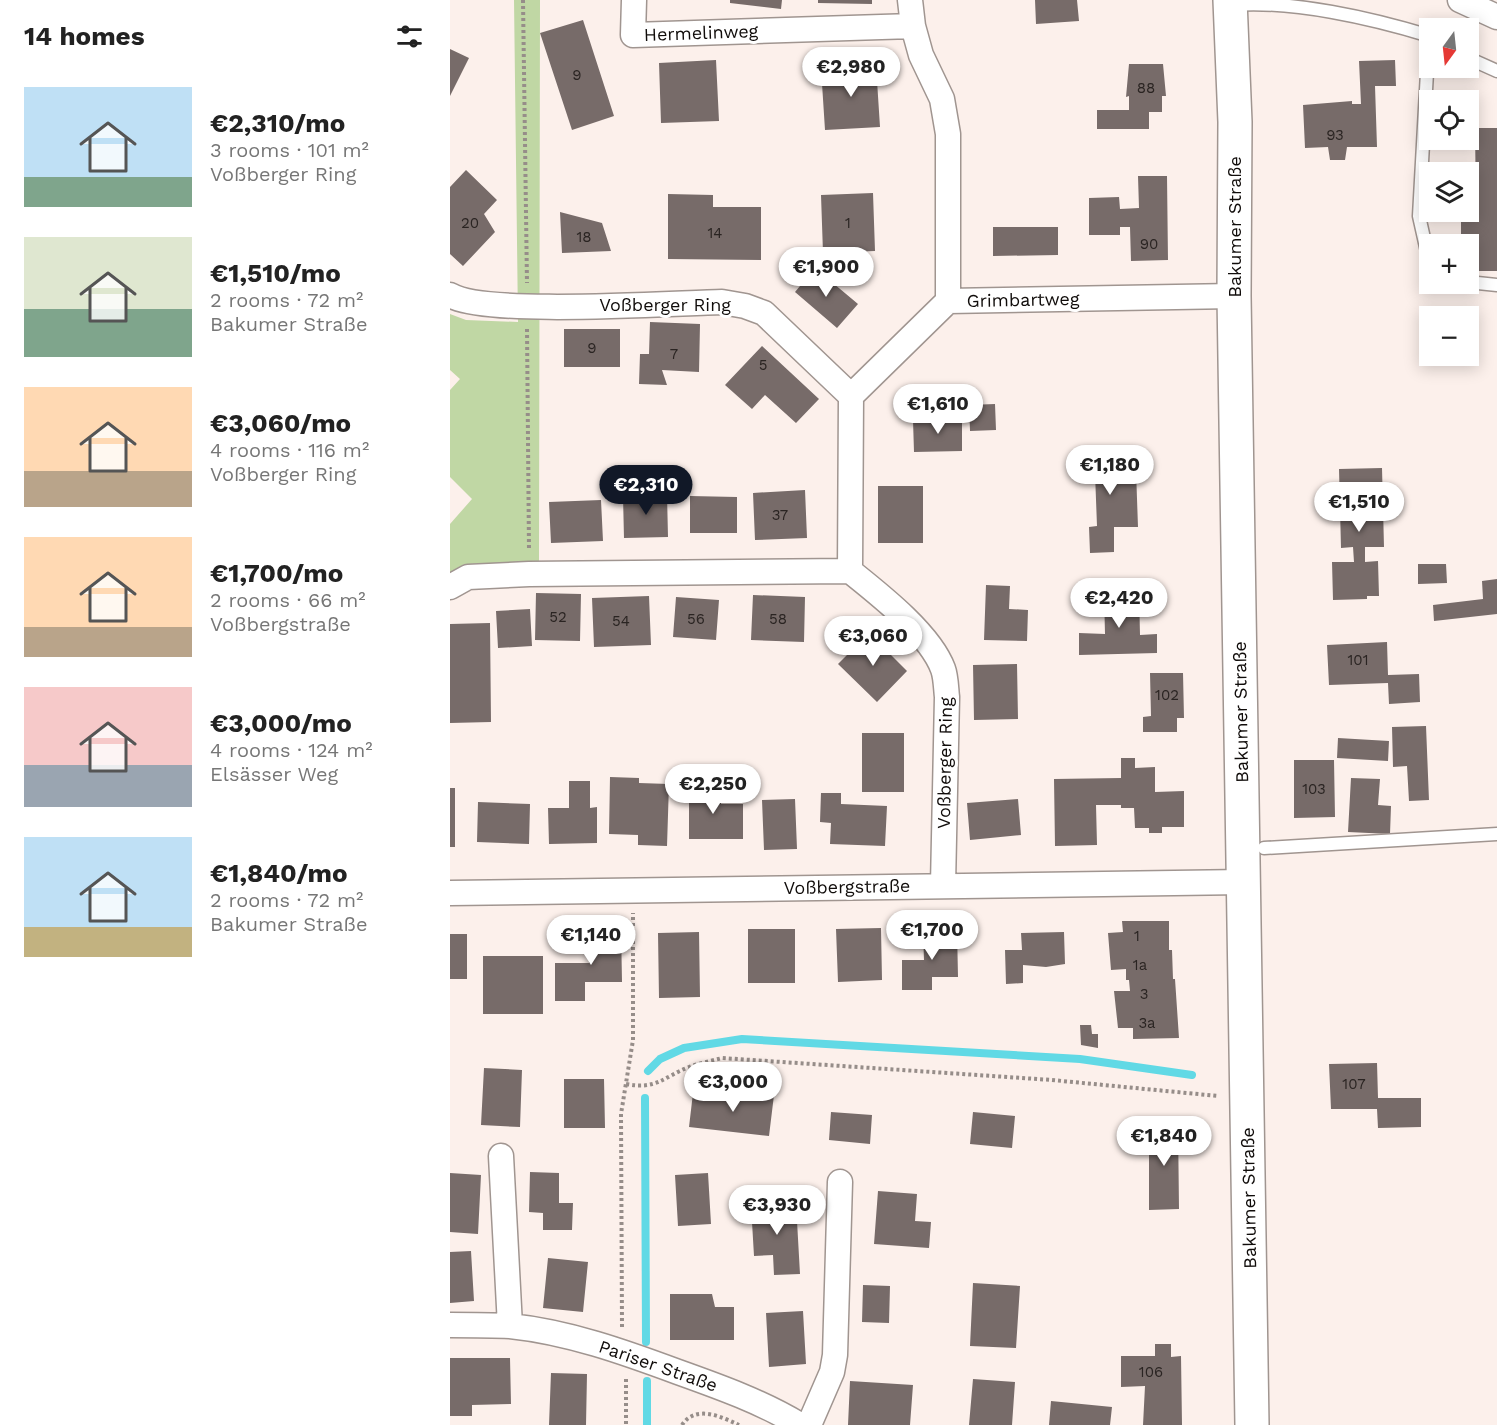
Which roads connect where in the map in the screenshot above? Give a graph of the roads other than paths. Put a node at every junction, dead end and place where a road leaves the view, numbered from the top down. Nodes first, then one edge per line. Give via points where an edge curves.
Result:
1 (634, 0) edge
2 (910, 0) edge
3 (1460, 0) edge
4 (1230, 3) edge
5 (1497, 17) edge
6 (912, 26) junction
7 (1419, 33) edge
8 (1479, 63) edge
9 (1497, 72) edge
10 (1427, 78) edge
11 (1423, 234) edge
12 (1479, 283) edge
13 (1497, 285) edge
14 (450, 295) edge
15 (1234, 296) junction
16 (948, 301) junction
17 (851, 396) junction
18 (850, 572) junction
19 (450, 587) edge
20 (1497, 834) edge
21 (1264, 848) dead end
22 (1244, 882) junction
23 (944, 885) junction
24 (450, 893) edge
25 (501, 1156) dead end
26 (840, 1182) dead end
27 (450, 1325) edge
28 (510, 1326) junction
29 (800, 1425) edge
30 (809, 1425) edge
31 (1252, 1425) edge

1 - 6 street, Hermelinweg via 633,35
2 - 6 street
3 - 5 street
4 - 7 lane via 1308,6
4 - 15 main road, Bakumer Straße via 1236,122
6 - 16 street via 942,99 948,134
8 - 9 lane
10 - 11 lane via 1419,216
12 - 13 lane
14 - 17 street, Voßberger Ring via 476,303 527,305 722,302 746,306 764,313
15 - 16 street, Grimbartweg
15 - 22 main road, Bakumer Straße
16 - 17 street, Grimbartweg
17 - 18 street
18 - 19 street via 529,574 468,577
18 - 23 street, Voßberger Ring via 877,592 926,641 943,669 947,697
20 - 21 lane
22 - 23 street, Voßbergstraße
22 - 31 main road, Bakumer Straße
23 - 24 street, Voßbergstraße
25 - 28 street
26 - 30 street via 835,1355 832,1372
27 - 28 street, Pariser Straße
28 - 29 street, Pariser Straße via 626,1352 771,1407

